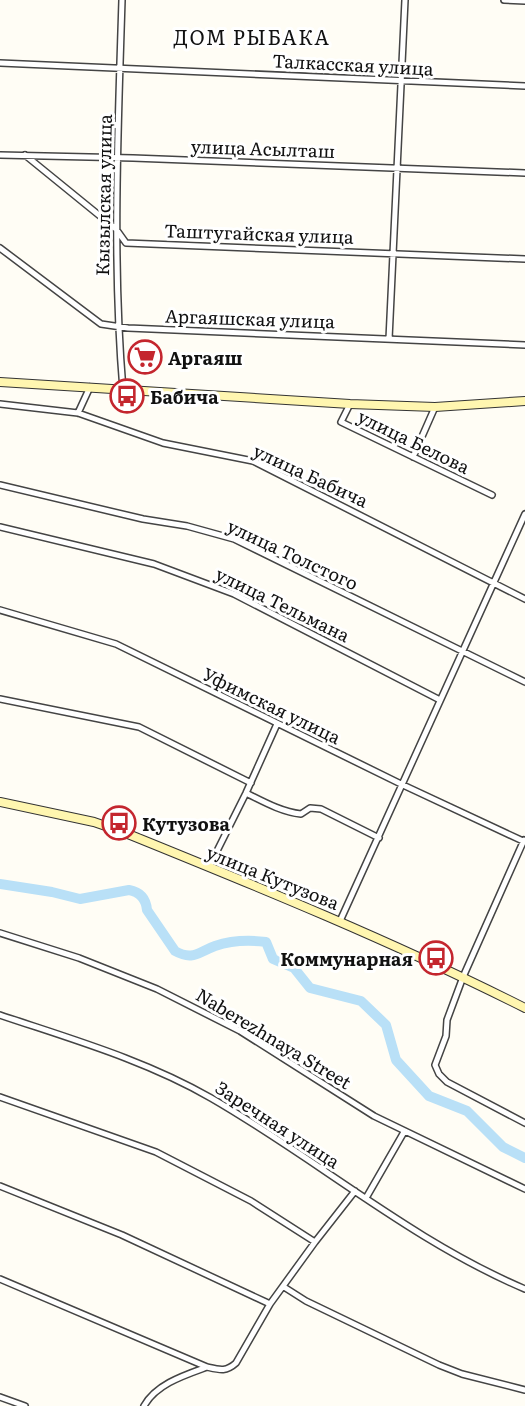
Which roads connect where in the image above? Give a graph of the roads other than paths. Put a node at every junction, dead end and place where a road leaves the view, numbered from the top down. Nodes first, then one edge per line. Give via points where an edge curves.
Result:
1 (122, 0) edge
2 (405, 0) edge
3 (504, 0) edge
4 (525, 1) edge
5 (0, 63) edge
6 (120, 68) junction
7 (401, 81) junction
8 (525, 86) edge
9 (0, 155) edge
10 (25, 155) junction
11 (117, 157) junction
12 (397, 168) junction
13 (525, 173) edge
14 (116, 229) junction
15 (0, 248) edge
16 (393, 253) junction
17 (525, 259) edge
18 (117, 327) junction
19 (389, 339) junction
20 (525, 345) edge
21 (0, 382) edge
22 (90, 387) junction
23 (123, 390) junction
24 (525, 401) edge
25 (0, 404) edge
26 (350, 404) junction
27 (435, 407) junction
28 (78, 413) junction
29 (413, 457) junction
30 (0, 485) edge
31 (492, 495) dead end
32 (525, 514) edge
33 (0, 527) edge
34 (494, 583) junction
35 (525, 598) edge
36 (0, 610) edge
37 (464, 652) junction
38 (525, 682) edge
39 (0, 699) edge
40 (440, 700) junction
41 (277, 724) junction
42 (251, 783) junction
43 (403, 785) junction
44 (246, 793) junction
45 (0, 802) edge
46 (378, 838) junction
47 (525, 841) edge
48 (209, 867) junction
49 (340, 921) junction
50 (0, 933) edge
51 (463, 977) junction
52 (525, 1008) edge
53 (0, 1015) edge
54 (0, 1097) edge
55 (525, 1123) edge
56 (405, 1132) junction
57 (0, 1186) edge
58 (525, 1189) edge
59 (356, 1191) junction
60 (366, 1198) junction
61 (315, 1242) junction
62 (0, 1279) edge
63 (284, 1287) junction
64 (525, 1289) edge
65 (270, 1304) junction
66 (207, 1367) junction
67 (525, 1390) edge
68 (0, 1397) edge
69 (25, 1406) edge
70 (144, 1406) edge

1 - 6 street, Кызылская улица
2 - 7 street
3 - 4 street
5 - 6 street, Талкасская улица
6 - 7 street, Талкасская улица
6 - 11 street, Кызылская улица
7 - 8 street, Талкасская улица
7 - 12 street
9 - 10 street, улица Асылташ
10 - 11 street, улица Асылташ
10 - 14 street, Таштугайская улица
11 - 12 street, улица Асылташ
11 - 14 street, Кызылская улица
12 - 13 street, улица Асылташ
12 - 16 street
14 - 16 street, Таштугайская улица via 126,243
14 - 18 street, Кызылская улица
15 - 18 street, Аргаяшская улица via 101,324
16 - 17 street, Таштугайская улица
16 - 19 street
18 - 19 street, Аргаяшская улица
18 - 23 street, Кызылская улица
19 - 20 street, Аргаяшская улица
21 - 22 main road, улица Белова
22 - 23 main road, улица Белова
22 - 28 street
23 - 26 main road, улица Белова
24 - 27 main road, улица Белова
25 - 28 street, улица Бабича
26 - 27 main road, улица Белова
26 - 29 street, улица Белова via 341,422
27 - 29 street
28 - 34 street, улица Бабича via 163,443 253,461
29 - 31 street, улица Белова
30 - 37 street, улица Толстого via 234,539
32 - 34 street
33 - 40 street, улица Тельмана via 154,564 234,594
34 - 35 street, улица Бабича
34 - 37 street
36 - 41 street, Уфимская улица via 116,644
37 - 38 street, улица Толстого
37 - 40 street
39 - 42 street via 139,727
40 - 43 street
41 - 42 street
41 - 43 street, Уфимская улица
42 - 44 street
43 - 46 street
43 - 47 street, Уфимская улица
44 - 46 street via 293,813 321,809
44 - 48 street
45 - 48 main road, улица Кутузова via 94,822
46 - 49 street
47 - 51 street
48 - 49 main road, улица Кутузова
49 - 51 main road, улица Кутузова
50 - 56 street, Naberezhnaya Street via 157,988 240,1031
51 - 52 main road, улица Кутузова
51 - 55 street via 435,1065 447,1082
53 - 59 street, Заречная улица via 171,1076 248,1120
54 - 61 street via 156,1152 251,1201
56 - 58 street, Naberezhnaya Street
56 - 60 street
57 - 65 street via 122,1235
59 - 60 street, Заречная улица
59 - 61 street
60 - 64 street, Заречная улица via 454,1255
61 - 63 street
62 - 66 street
63 - 65 street
63 - 67 street via 439,1365
65 - 66 street via 236,1363 221,1371
66 - 70 street via 183,1375
68 - 69 street

